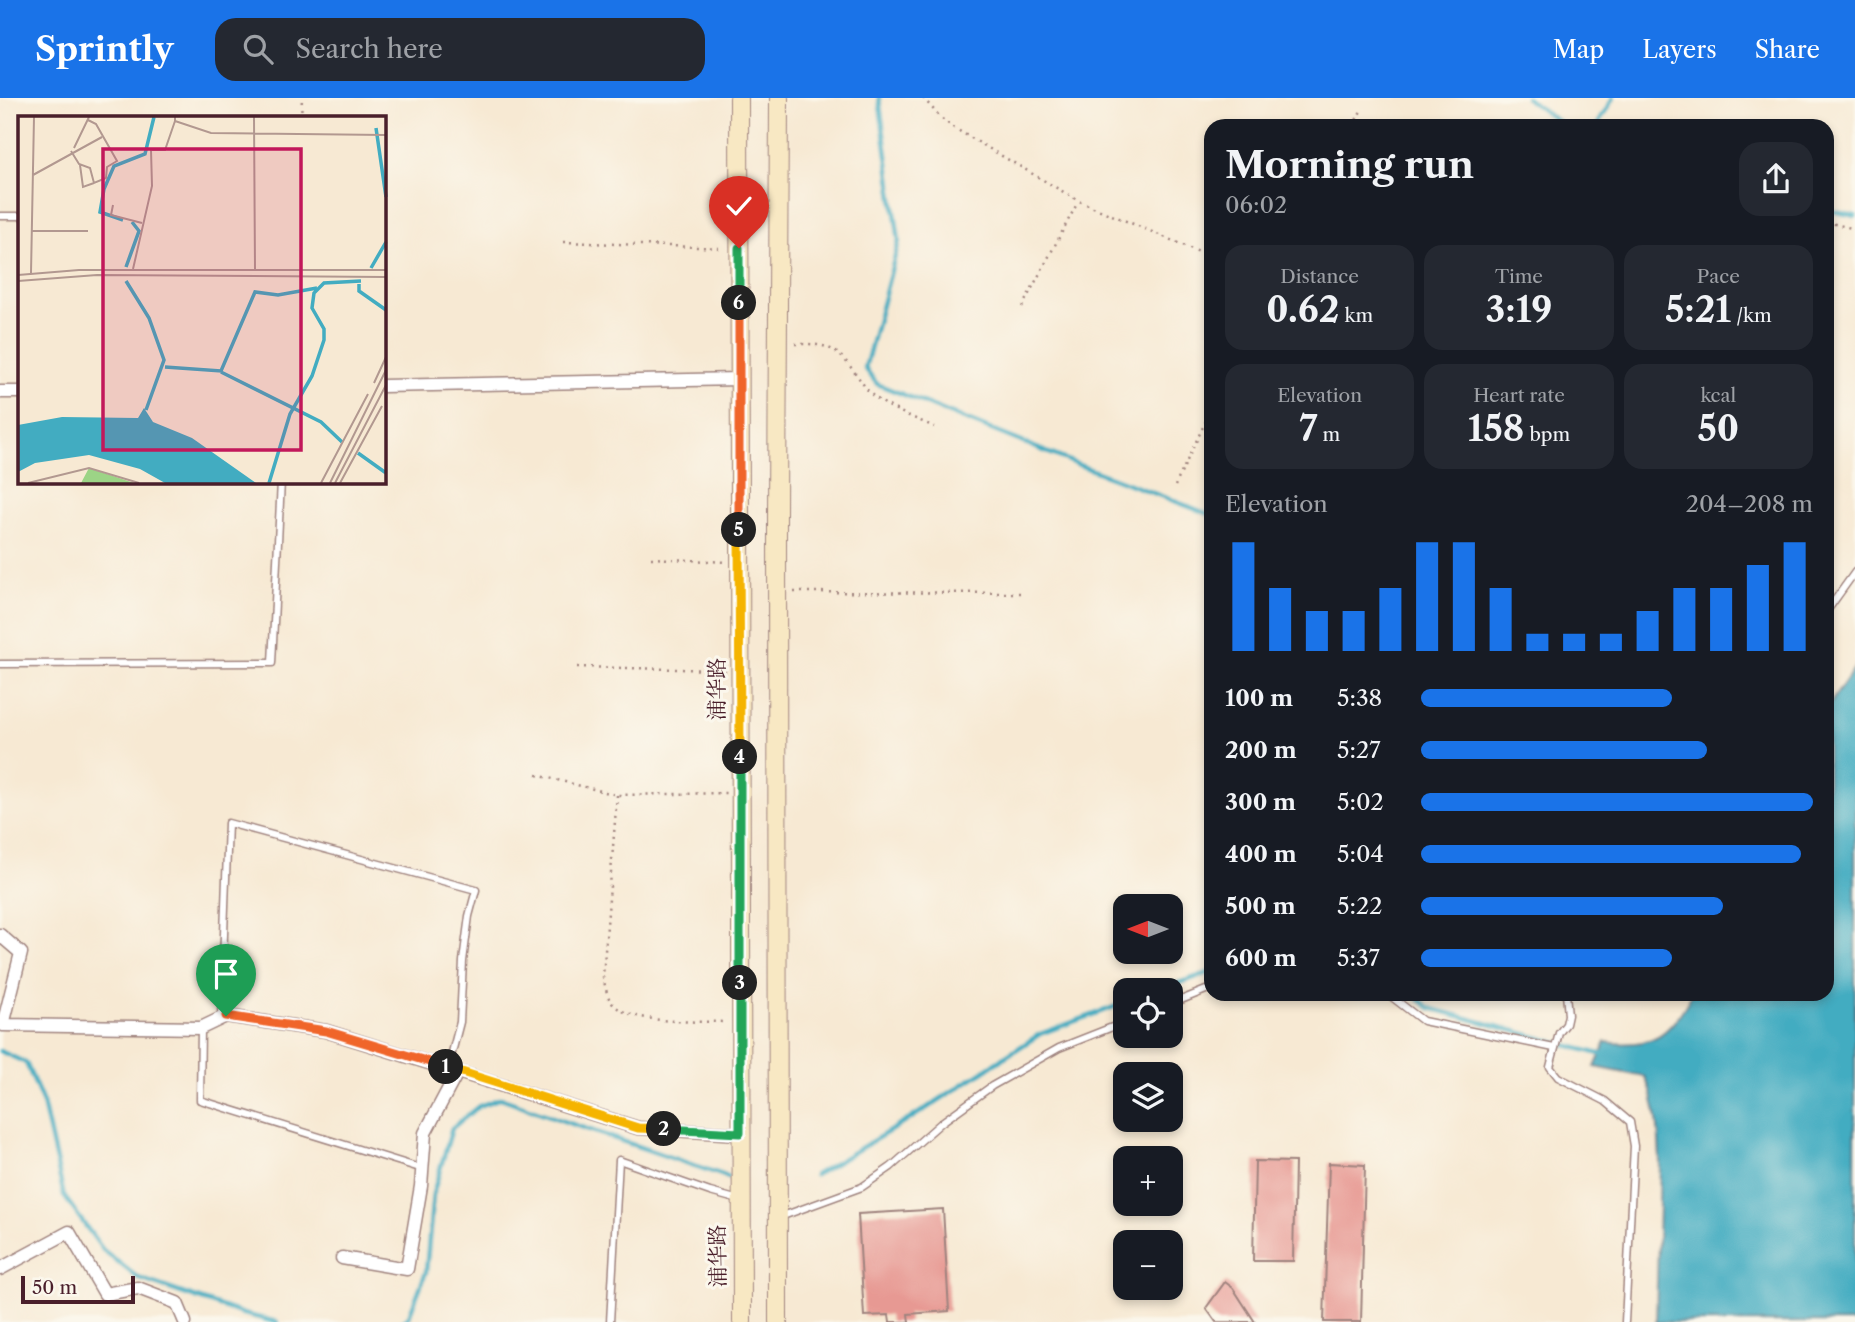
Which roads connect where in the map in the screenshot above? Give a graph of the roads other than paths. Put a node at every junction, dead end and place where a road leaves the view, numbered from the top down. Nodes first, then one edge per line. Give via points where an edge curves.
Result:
1 (739, 98) edge
2 (779, 98) edge
3 (0, 216) edge
4 (18, 216) edge
5 (739, 379) junction
6 (385, 386) edge
7 (0, 391) edge
8 (18, 392) edge
9 (281, 483) edge
10 (1855, 572) edge
11 (1834, 601) edge
12 (0, 664) edge
13 (0, 935) edge
14 (1204, 991) edge
15 (1183, 999) edge
16 (1397, 1001) edge
17 (1567, 1001) edge
18 (221, 1018) junction
19 (1113, 1027) edge
20 (201, 1028) junction
21 (1554, 1048) junction
22 (453, 1069) junction
23 (740, 1133) junction
24 (423, 1169) junction
25 (740, 1195) junction
26 (778, 1217) junction
27 (342, 1258) dead end
28 (0, 1269) edge
29 (185, 1322) edge
30 (610, 1322) edge
31 (742, 1322) edge
32 (778, 1322) edge
33 (1625, 1322) edge

1 - 5 main road, 浦华路
2 - 26 main road
3 - 4 lane
5 - 6 street
5 - 23 main road, 浦华路
7 - 8 street
9 - 12 lane via 272,663
10 - 11 lane
13 - 20 street via 21,953 3,1025
14 - 15 lane
16 - 21 lane via 1423,1021
17 - 21 lane via 1566,1024
18 - 20 street
18 - 22 street via 326,1031
18 - 22 lane via 228,824 476,890 463,961
19 - 26 lane via 1059,1048 992,1086 862,1188
20 - 24 lane via 200,1100
21 - 33 lane via 1550,1067 1558,1077 1605,1101 1630,1122 1634,1146
22 - 23 street via 638,1128
22 - 24 street via 425,1133
23 - 25 main road, 浦华路
24 - 27 street via 407,1269
25 - 30 lane via 709,1192 619,1160
25 - 31 main road, 浦华路
26 - 32 main road
28 - 29 street via 69,1232 105,1294 138,1288 177,1303

